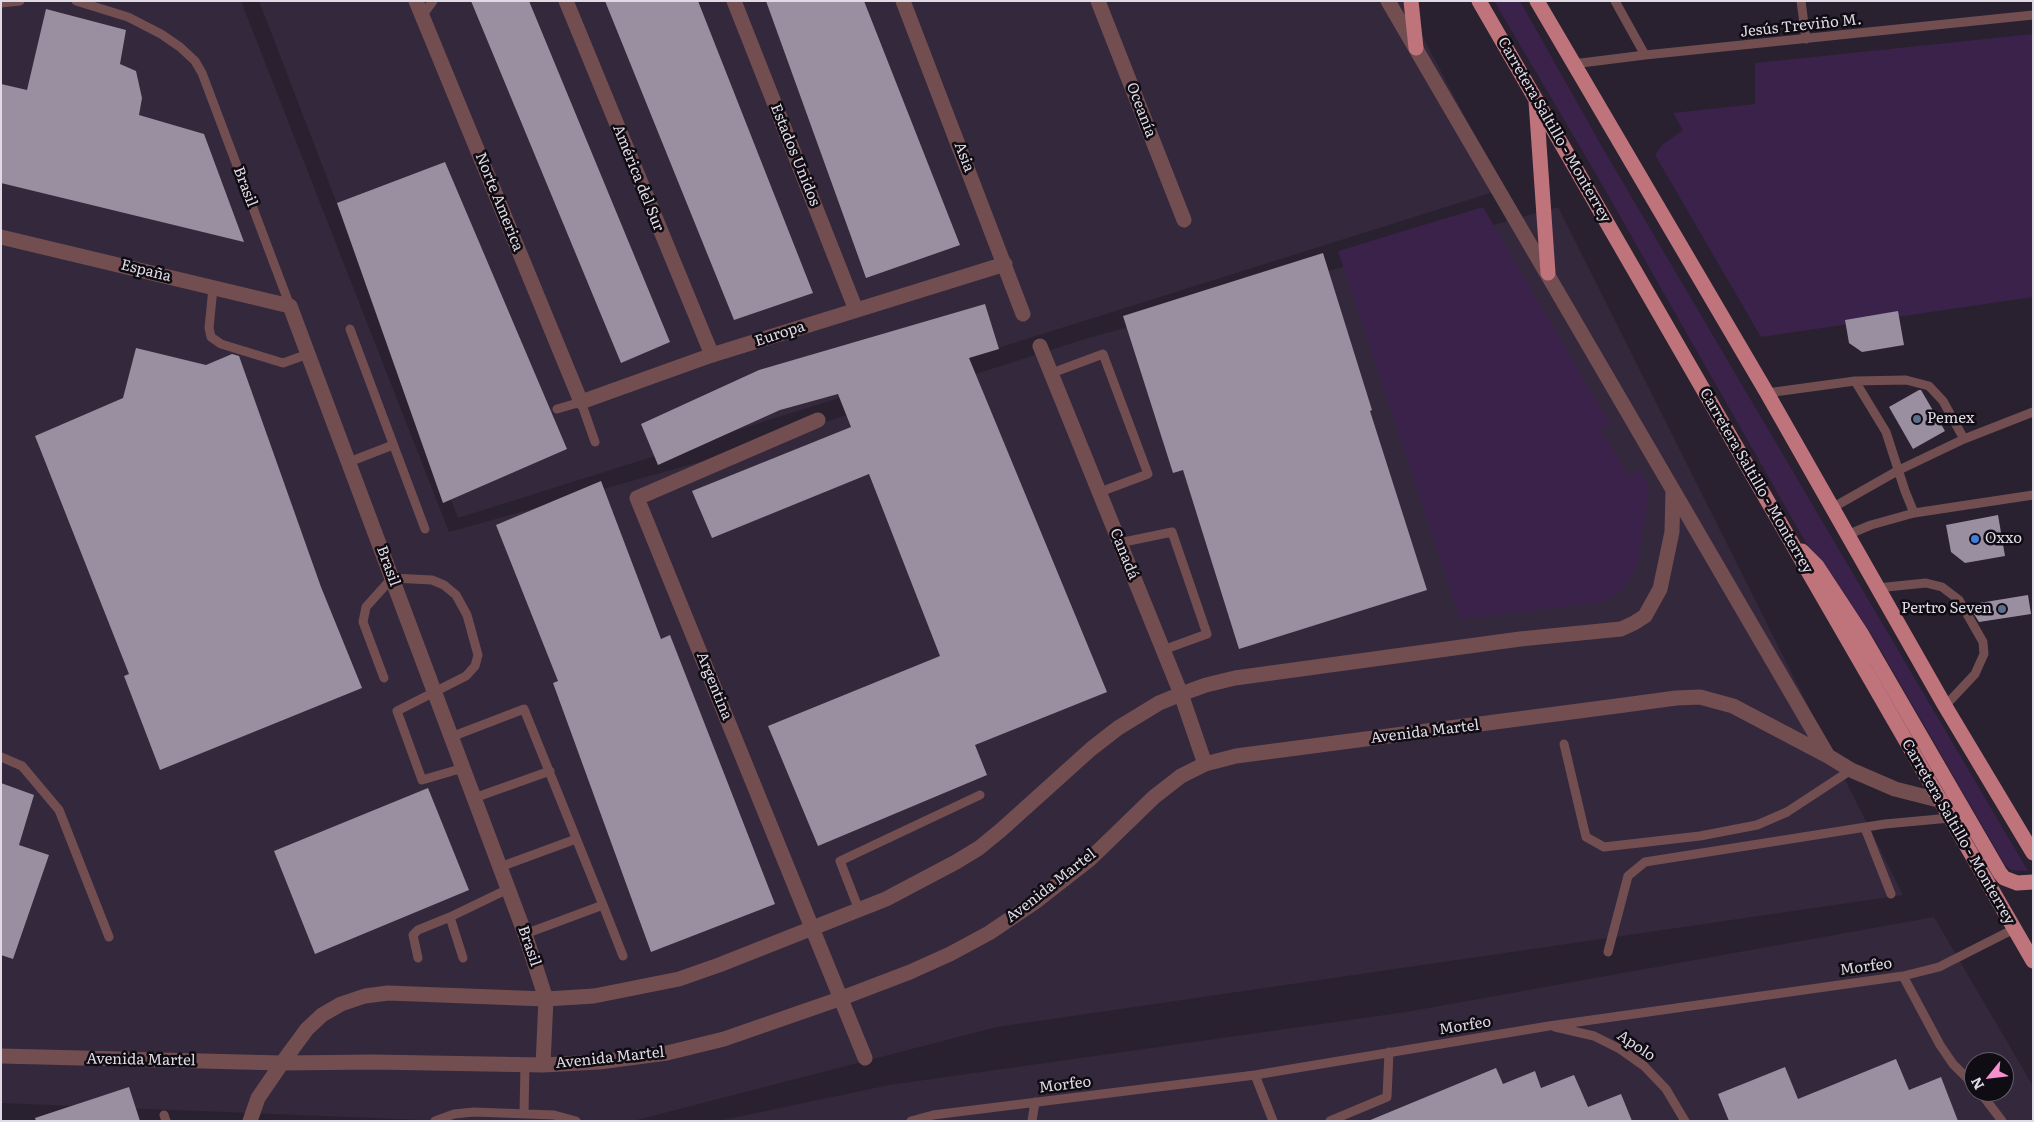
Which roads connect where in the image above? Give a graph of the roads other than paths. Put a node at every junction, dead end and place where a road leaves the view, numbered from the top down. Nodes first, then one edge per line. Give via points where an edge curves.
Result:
1 (20, 1) edge
2 (76, 1) edge
3 (416, 1) edge
4 (433, 1) edge
5 (566, 1) edge
6 (734, 1) edge
7 (903, 1) edge
8 (1098, 1) edge
9 (1388, 1) edge
10 (1411, 1) edge
11 (1479, 1) edge
12 (1537, 1) edge
13 (1615, 1) edge
14 (1801, 1) edge
15 (1, 4) edge
16 (2033, 14) edge
17 (422, 16) junction
18 (1806, 39) junction
19 (1416, 48) junction
20 (1645, 55) junction
21 (1573, 64) junction
22 (1535, 97) junction
23 (1184, 220) dead end
24 (1, 237) edge
25 (1005, 264) junction
26 (1548, 273) junction
27 (214, 288) junction
28 (290, 306) junction
29 (856, 310) junction
30 (1024, 314) dead end
31 (350, 329) dead end
32 (1040, 346) dead end
33 (308, 354) junction
34 (712, 355) junction
35 (1052, 373) junction
36 (1855, 381) junction
37 (1767, 394) junction
38 (581, 402) junction
39 (557, 409) dead end
40 (2033, 412) edge
41 (818, 420) dead end
42 (1964, 439) junction
43 (595, 442) dead end
44 (394, 445) junction
45 (349, 462) junction
46 (1900, 470) junction
47 (1674, 490) junction
48 (1100, 492) junction
49 (2033, 495) edge
50 (1832, 508) junction
51 (1914, 513) junction
52 (425, 529) dead end
53 (1783, 529) junction
54 (1847, 535) junction
55 (1120, 542) junction
56 (392, 578) junction
57 (1878, 588) junction
58 (1163, 650) junction
59 (384, 678) dead end
60 (435, 693) junction
61 (1181, 694) junction
62 (1945, 706) junction
63 (451, 737) junction
64 (1564, 744) dead end
65 (1828, 756) junction
66 (1, 757) edge
67 (1205, 764) junction
68 (463, 768) junction
69 (1851, 770) junction
70 (550, 771) junction
71 (980, 795) dead end
72 (474, 798) junction
73 (1941, 802) junction
74 (1959, 804) junction
75 (1950, 818) junction
76 (1865, 828) junction
77 (576, 839) junction
78 (2032, 850) edge
79 (500, 867) junction
80 (2033, 882) edge
81 (508, 889) junction
82 (1891, 894) dead end
83 (603, 905) junction
84 (859, 910) junction
85 (450, 917) junction
86 (814, 929) junction
87 (2014, 929) junction
88 (525, 934) junction
89 (109, 938) dead end
90 (1608, 952) dead end
91 (623, 956) dead end
92 (418, 958) dead end
93 (463, 958) dead end
94 (2033, 961) edge
95 (1903, 976) junction
96 (842, 998) junction
97 (546, 1000) junction
98 (1548, 1026) junction
99 (1389, 1052) junction
100 (1, 1056) edge
101 (865, 1058) dead end
102 (282, 1063) junction
103 (525, 1065) junction
104 (543, 1065) junction
105 (1254, 1075) junction
106 (1964, 1076) edge
107 (1035, 1102) junction
108 (1988, 1102) edge
109 (524, 1114) junction
110 (250, 1121) edge
111 (435, 1121) edge
112 (576, 1121) edge
113 (911, 1121) edge
114 (1032, 1121) edge
115 (1273, 1121) edge
116 (1330, 1121) edge
117 (1685, 1121) edge
118 (2002, 1121) edge

1 - 15 lane
2 - 28 lane, Brasil via 128,17 161,34 195,61
3 - 17 street, Norte America
4 - 17 lane
5 - 34 street, América del Sur
6 - 29 street, Estados Unidos
7 - 25 street, Asia
8 - 23 street, Oceanía
9 - 19 street
10 - 19 main road
11 - 22 main road, Carretera Saltillo - Monterrey
12 - 21 main road
13 - 20 lane
14 - 18 lane
16 - 18 lane, Jesús Treviño M.
17 - 38 street, Norte America
18 - 20 lane, Jesús Treviño M.
19 - 26 street
20 - 21 lane, Jesús Treviño M.
21 - 37 main road
22 - 26 main road
22 - 53 main road, Carretera Saltillo - Monterrey
24 - 27 street, España
25 - 29 street, Europa
25 - 30 street, Asia
26 - 47 street
27 - 28 street, España
27 - 33 lane via 209,328 212,337 221,344 284,362
28 - 33 street, Brasil
29 - 34 street, Europa
31 - 44 lane
32 - 35 street, Canadá
33 - 45 street, Brasil
34 - 38 street, Europa
35 - 48 street, Canadá
35 - 48 lane via 1103,354 1148,474
36 - 37 lane
36 - 42 lane via 1906,380 1929,386 1943,401
36 - 46 lane via 1886,432
37 - 50 main road
38 - 39 lane, Europa
38 - 43 lane
40 - 42 lane
41 - 86 street, Argentina via 637,498
42 - 46 lane
44 - 45 lane
44 - 52 lane
45 - 56 street, Brasil
46 - 50 lane
46 - 51 lane
47 - 61 street via 1672,532 1660,589 1645,616 1634,624 1621,629 1520,639 1235,678
47 - 65 street
48 - 55 street, Canadá
49 - 51 lane
50 - 54 main road
51 - 54 lane
53 - 73 main road, Carretera Saltillo - Monterrey
53 - 74 main road via 1839,598
54 - 57 main road
55 - 58 street, Canadá
55 - 58 lane via 1172,532 1207,634
56 - 59 lane via 366,607 363,622
56 - 60 street, Brasil
56 - 60 lane via 432,580 444,584 456,595 467,615 478,655 475,666 466,676
57 - 62 main road
57 - 62 lane via 1926,582 1942,587 1959,600 1983,642 1984,654 1975,674
58 - 61 street, Canadá
60 - 63 street, Brasil
60 - 68 lane via 397,711 422,780
61 - 67 street, Canadá
61 - 84 street via 1159,703 1111,733 979,848 917,883
62 - 78 main road
63 - 68 street, Brasil
63 - 70 lane via 524,710
64 - 69 lane via 1586,837 1604,847 1700,836 1757,825 1787,812
65 - 67 street, Avenida Martel via 1734,706 1700,697 1236,756
65 - 69 street, Avenida Martel
66 - 89 lane via 22,766 59,810
67 - 96 street, Avenida Martel via 1181,776 1154,797 1090,859 1035,902 989,932 910,972
68 - 72 street, Brasil
69 - 73 street, Avenida Martel via 1895,789
70 - 72 lane
70 - 77 lane
71 - 84 lane via 840,861
72 - 79 street, Brasil
73 - 74 street, Avenida Martel
73 - 75 main road, Carretera Saltillo - Monterrey
74 - 80 main road via 2000,874 2017,883
75 - 76 lane
75 - 87 main road, Carretera Saltillo - Monterrey
76 - 82 lane
76 - 90 lane via 1645,862 1628,876
77 - 79 lane
77 - 83 lane
79 - 81 street, Brasil
81 - 85 lane
81 - 88 street, Brasil
83 - 88 lane
83 - 91 lane
84 - 86 street
85 - 92 lane via 415,932 413,940
85 - 93 lane
86 - 96 street, Argentina
86 - 97 street via 679,979 594,996
87 - 94 main road, Carretera Saltillo - Monterrey
87 - 95 lane, Morfeo via 1939,967
88 - 97 street, Brasil
95 - 98 lane, Morfeo
95 - 106 lane via 1940,1045
96 - 101 street, Argentina
96 - 104 street, Avenida Martel via 724,1039 667,1053
97 - 102 street via 388,993 365,996 322,1015 307,1029
97 - 104 street, Brasil
98 - 99 lane, Morfeo
98 - 117 lane, Apolo via 1594,1036 1620,1048 1644,1066 1666,1089
99 - 105 lane, Morfeo
99 - 116 lane via 1387,1097
100 - 102 street, Avenida Martel
102 - 103 street, Avenida Martel
102 - 110 street via 258,1098
103 - 104 street, Avenida Martel
103 - 109 lane
105 - 107 lane, Morfeo
105 - 115 lane
107 - 113 lane, Morfeo via 933,1115
107 - 114 lane
108 - 118 lane
109 - 111 lane via 474,1112 454,1114
109 - 112 lane via 554,1115

